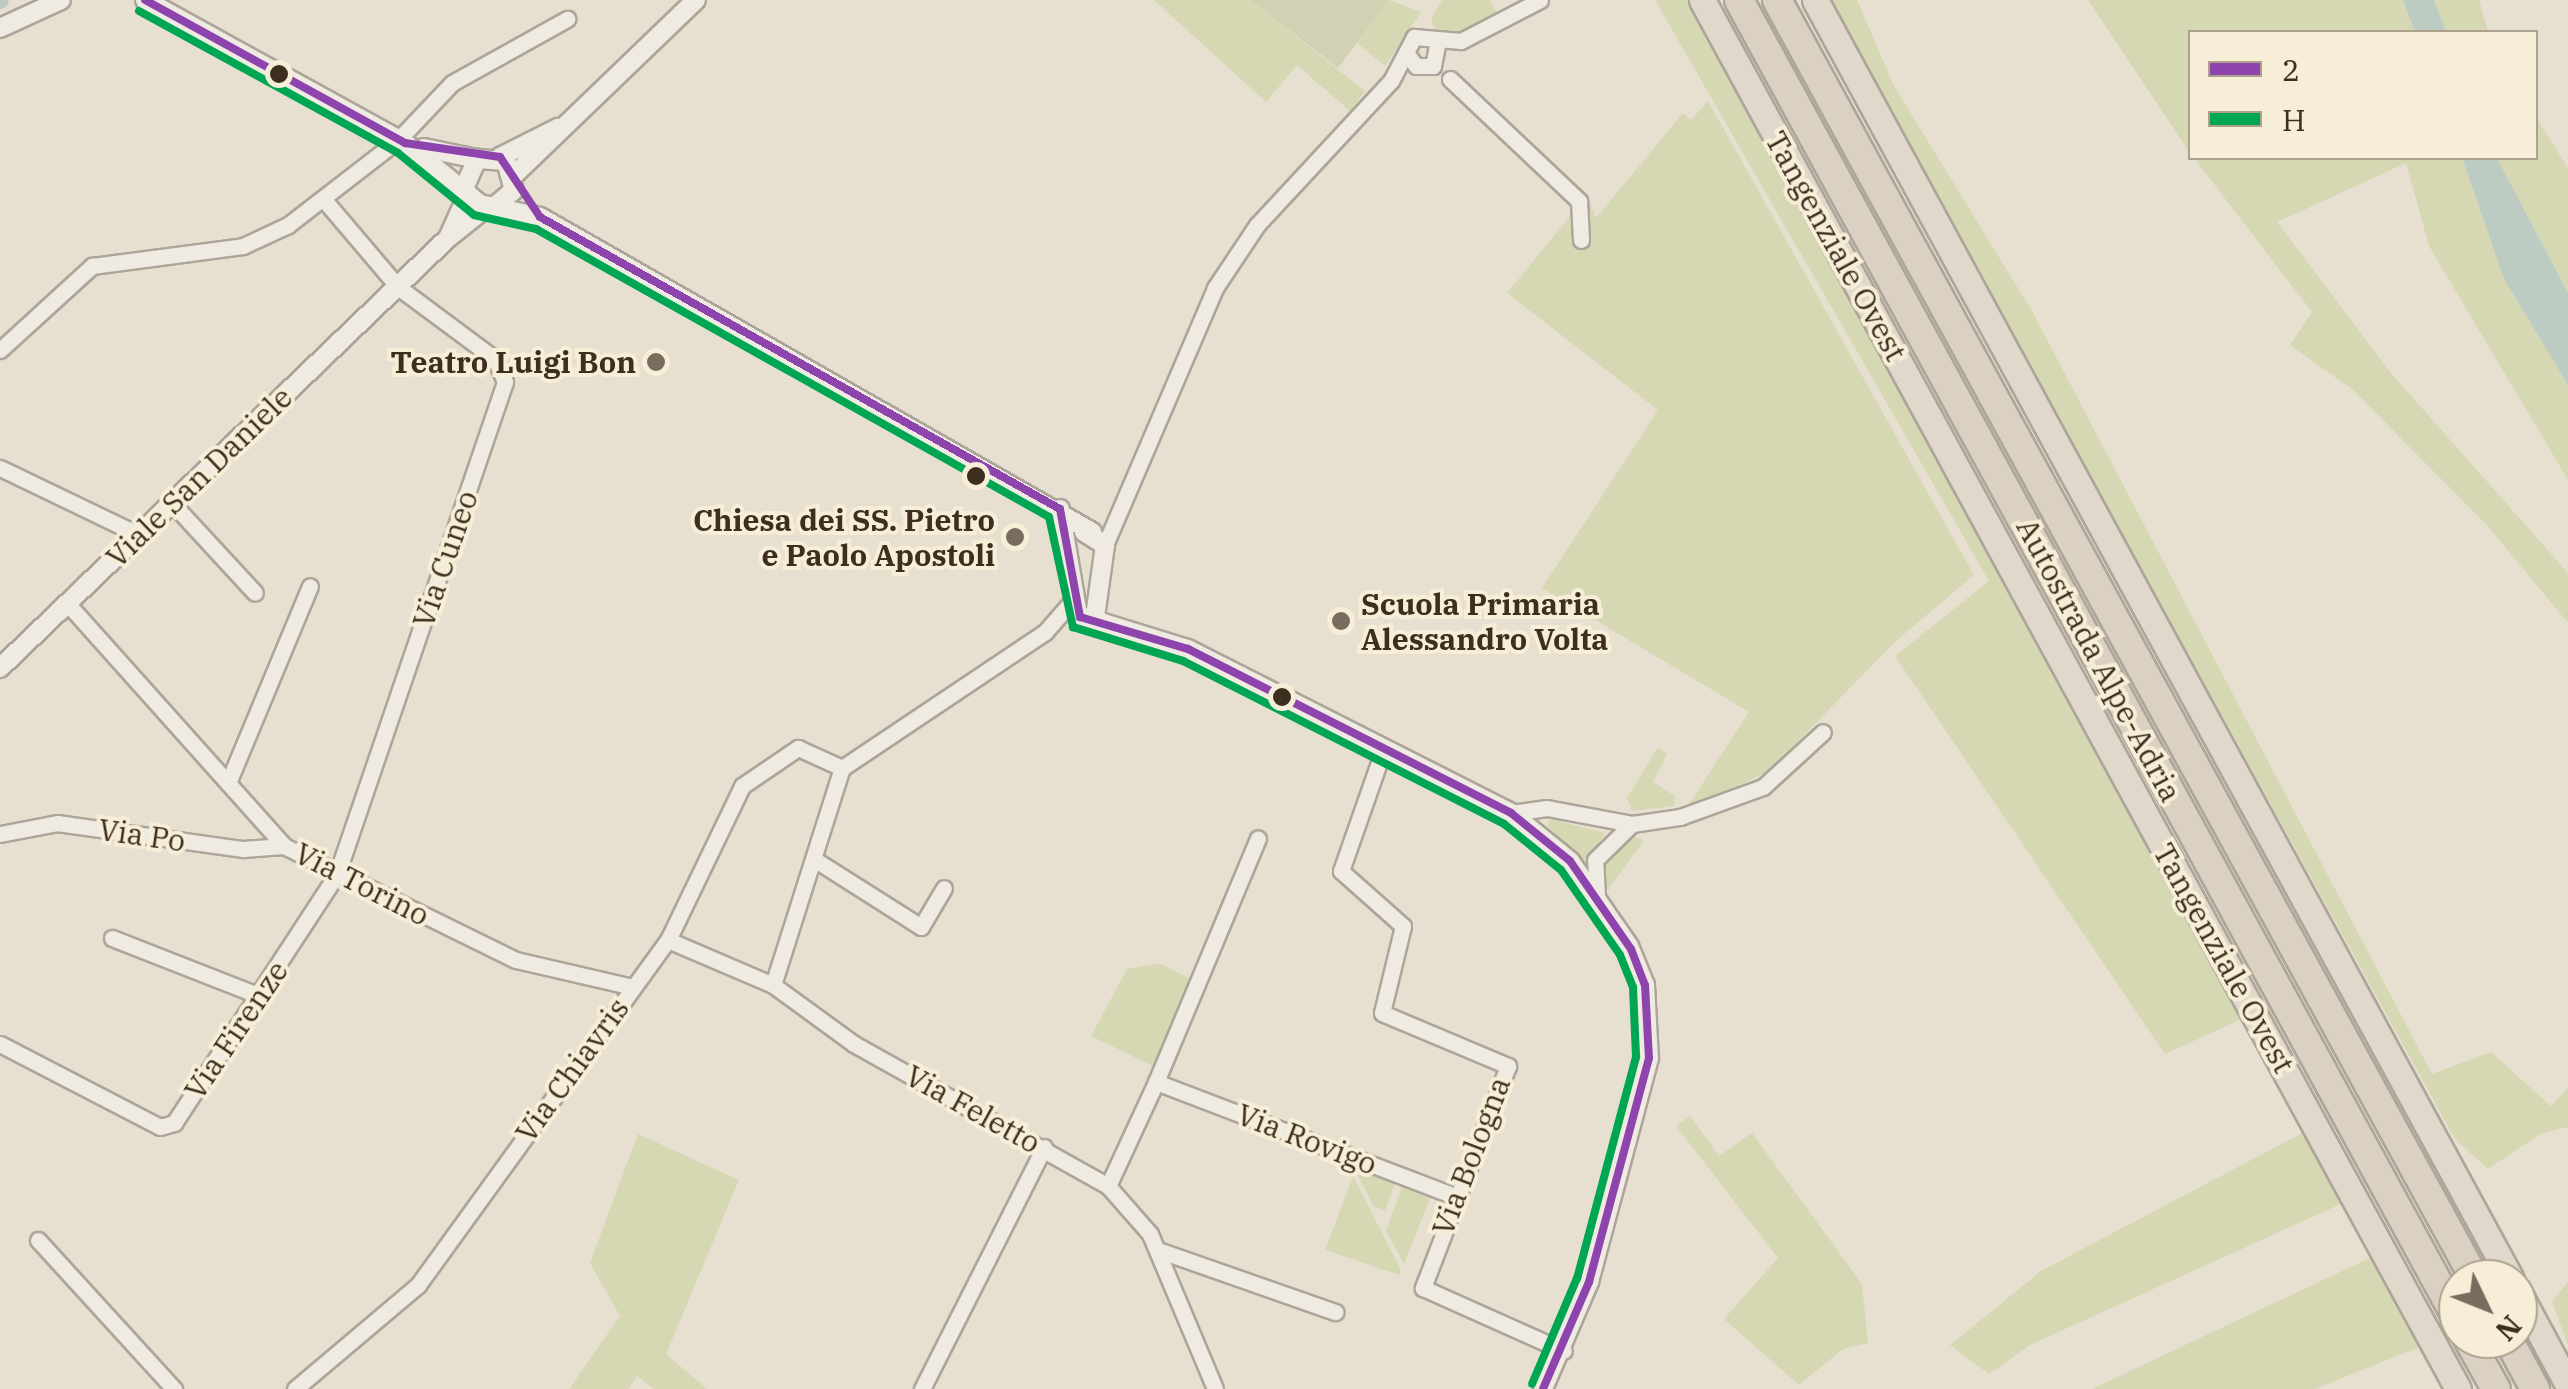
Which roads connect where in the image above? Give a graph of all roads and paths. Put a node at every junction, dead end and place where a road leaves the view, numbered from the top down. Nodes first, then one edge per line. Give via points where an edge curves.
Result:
1 (61, 0) edge
2 (145, 0) edge
3 (696, 0) edge
4 (1540, 0) edge
5 (1702, 0) edge
6 (1739, 0) edge
7 (1777, 0) edge
8 (1815, 0) edge
9 (568, 20) dead end
10 (0, 28) edge
11 (1426, 57) junction
12 (568, 123) junction
13 (401, 141) junction
14 (500, 157) junction
15 (477, 159) junction
16 (514, 182) junction
17 (467, 190) junction
18 (325, 200) junction
19 (492, 205) junction
20 (540, 217) junction
21 (448, 238) junction
22 (1581, 240) dead end
23 (398, 287) junction
24 (0, 350) edge
25 (0, 468) edge
26 (172, 504) junction
27 (1060, 509) junction
28 (1101, 534) junction
29 (139, 535) junction
30 (1073, 542) junction
31 (310, 586) dead end
32 (255, 593) dead end
33 (1102, 598) junction
34 (1073, 600) junction
35 (67, 603) junction
36 (1089, 617) junction
37 (1128, 624) junction
38 (1050, 628) junction
39 (0, 668) edge
40 (1823, 732) dead end
41 (1383, 752) junction
42 (842, 768) junction
43 (228, 783) junction
44 (1510, 812) junction
45 (1632, 824) junction
46 (0, 834) edge
47 (1258, 838) dead end
48 (284, 846) junction
49 (817, 861) junction
50 (337, 874) junction
51 (944, 888) dead end
52 (1597, 896) junction
53 (112, 938) dead end
54 (668, 940) junction
55 (773, 985) junction
56 (633, 987) junction
57 (260, 996) junction
58 (0, 1044) edge
59 (1156, 1082) junction
60 (1044, 1146) junction
61 (1108, 1186) junction
62 (1457, 1197) junction
63 (38, 1240) dead end
64 (1158, 1250) junction
65 (2464, 1259) edge
66 (2500, 1259) edge
67 (2438, 1283) edge
68 (1335, 1312) dead end
69 (2538, 1330) edge
70 (1564, 1350) junction
71 (2479, 1359) edge
72 (2519, 1359) edge
73 (2568, 1386) edge
74 (174, 1389) edge
75 (294, 1389) edge
76 (922, 1389) edge
77 (1215, 1389) edge
78 (1543, 1389) edge
79 (2458, 1389) edge
80 (2496, 1389) edge
81 (2535, 1389) edge

1 - 10 street
2 - 13 street
3 - 12 street
4 - 11 street
5 - 79 highway, Tangenziale Ovest
6 - 67 highway, Autostrada Alpe-Adria
7 - 65 highway, Autostrada Alpe-Adria
8 - 66 highway
9 - 13 street via 452,83
11 - 22 street via 1579,202
11 - 28 street via 1391,81 1222,275
12 - 14 street
12 - 16 street
13 - 15 street
13 - 17 street
13 - 18 street
14 - 15 street
14 - 16 street
15 - 17 street, Viale San Daniele
16 - 19 street, Viale San Daniele
16 - 20 street
17 - 19 street
17 - 21 street, Viale San Daniele
18 - 23 street
18 - 24 street via 243,246 92,266
19 - 20 street
19 - 21 street, Viale San Daniele
20 - 27 street
21 - 23 street, Viale San Daniele
23 - 26 street, Viale San Daniele
23 - 50 street, Via Cuneo via 495,359 505,382
25 - 29 street
26 - 29 street, Viale San Daniele
26 - 32 street
27 - 28 street
27 - 30 street
28 - 30 street
28 - 33 street
29 - 35 street, Viale San Daniele
30 - 34 street
31 - 43 street
33 - 36 street
33 - 37 street
34 - 36 street
34 - 38 street
35 - 39 street, Viale San Daniele
35 - 43 street, Via Torino
36 - 37 street
36 - 38 street
37 - 41 street
38 - 42 street via 895,740
40 - 45 street via 1750,794
41 - 44 street
41 - 62 street, Via Bologna via 1340,871 1404,926 1382,1013 1508,1066
42 - 49 street
42 - 54 street, Via Chiavris via 821,754 788,752 742,786
43 - 48 street, Via Torino
44 - 45 street via 1547,808
44 - 52 street
45 - 52 street via 1603,844
46 - 48 street, Via Po via 56,823 242,849
47 - 59 street
48 - 50 street, Via Torino
49 - 51 street via 921,927
49 - 55 street
50 - 56 street, Via Torino via 516,960
50 - 57 street, Via Firenze
52 - 70 street via 1645,985 1649,1058
53 - 57 street
54 - 55 street, Via Feletto
54 - 56 street, Via Chiavris
55 - 60 street, Via Feletto via 854,1044
56 - 75 street, Via Chiavris via 418,1285
57 - 58 street, Via Firenze via 174,1123 160,1127
59 - 61 street
59 - 62 street, Via Rovigo
60 - 61 street, Via Feletto
60 - 76 street
61 - 64 street, Via Feletto
62 - 70 street, Via Bologna via 1424,1280 1429,1294
63 - 74 street
64 - 68 street
64 - 77 street, Via Feletto
69 - 73 highway
70 - 78 street
71 - 80 highway
72 - 81 highway

